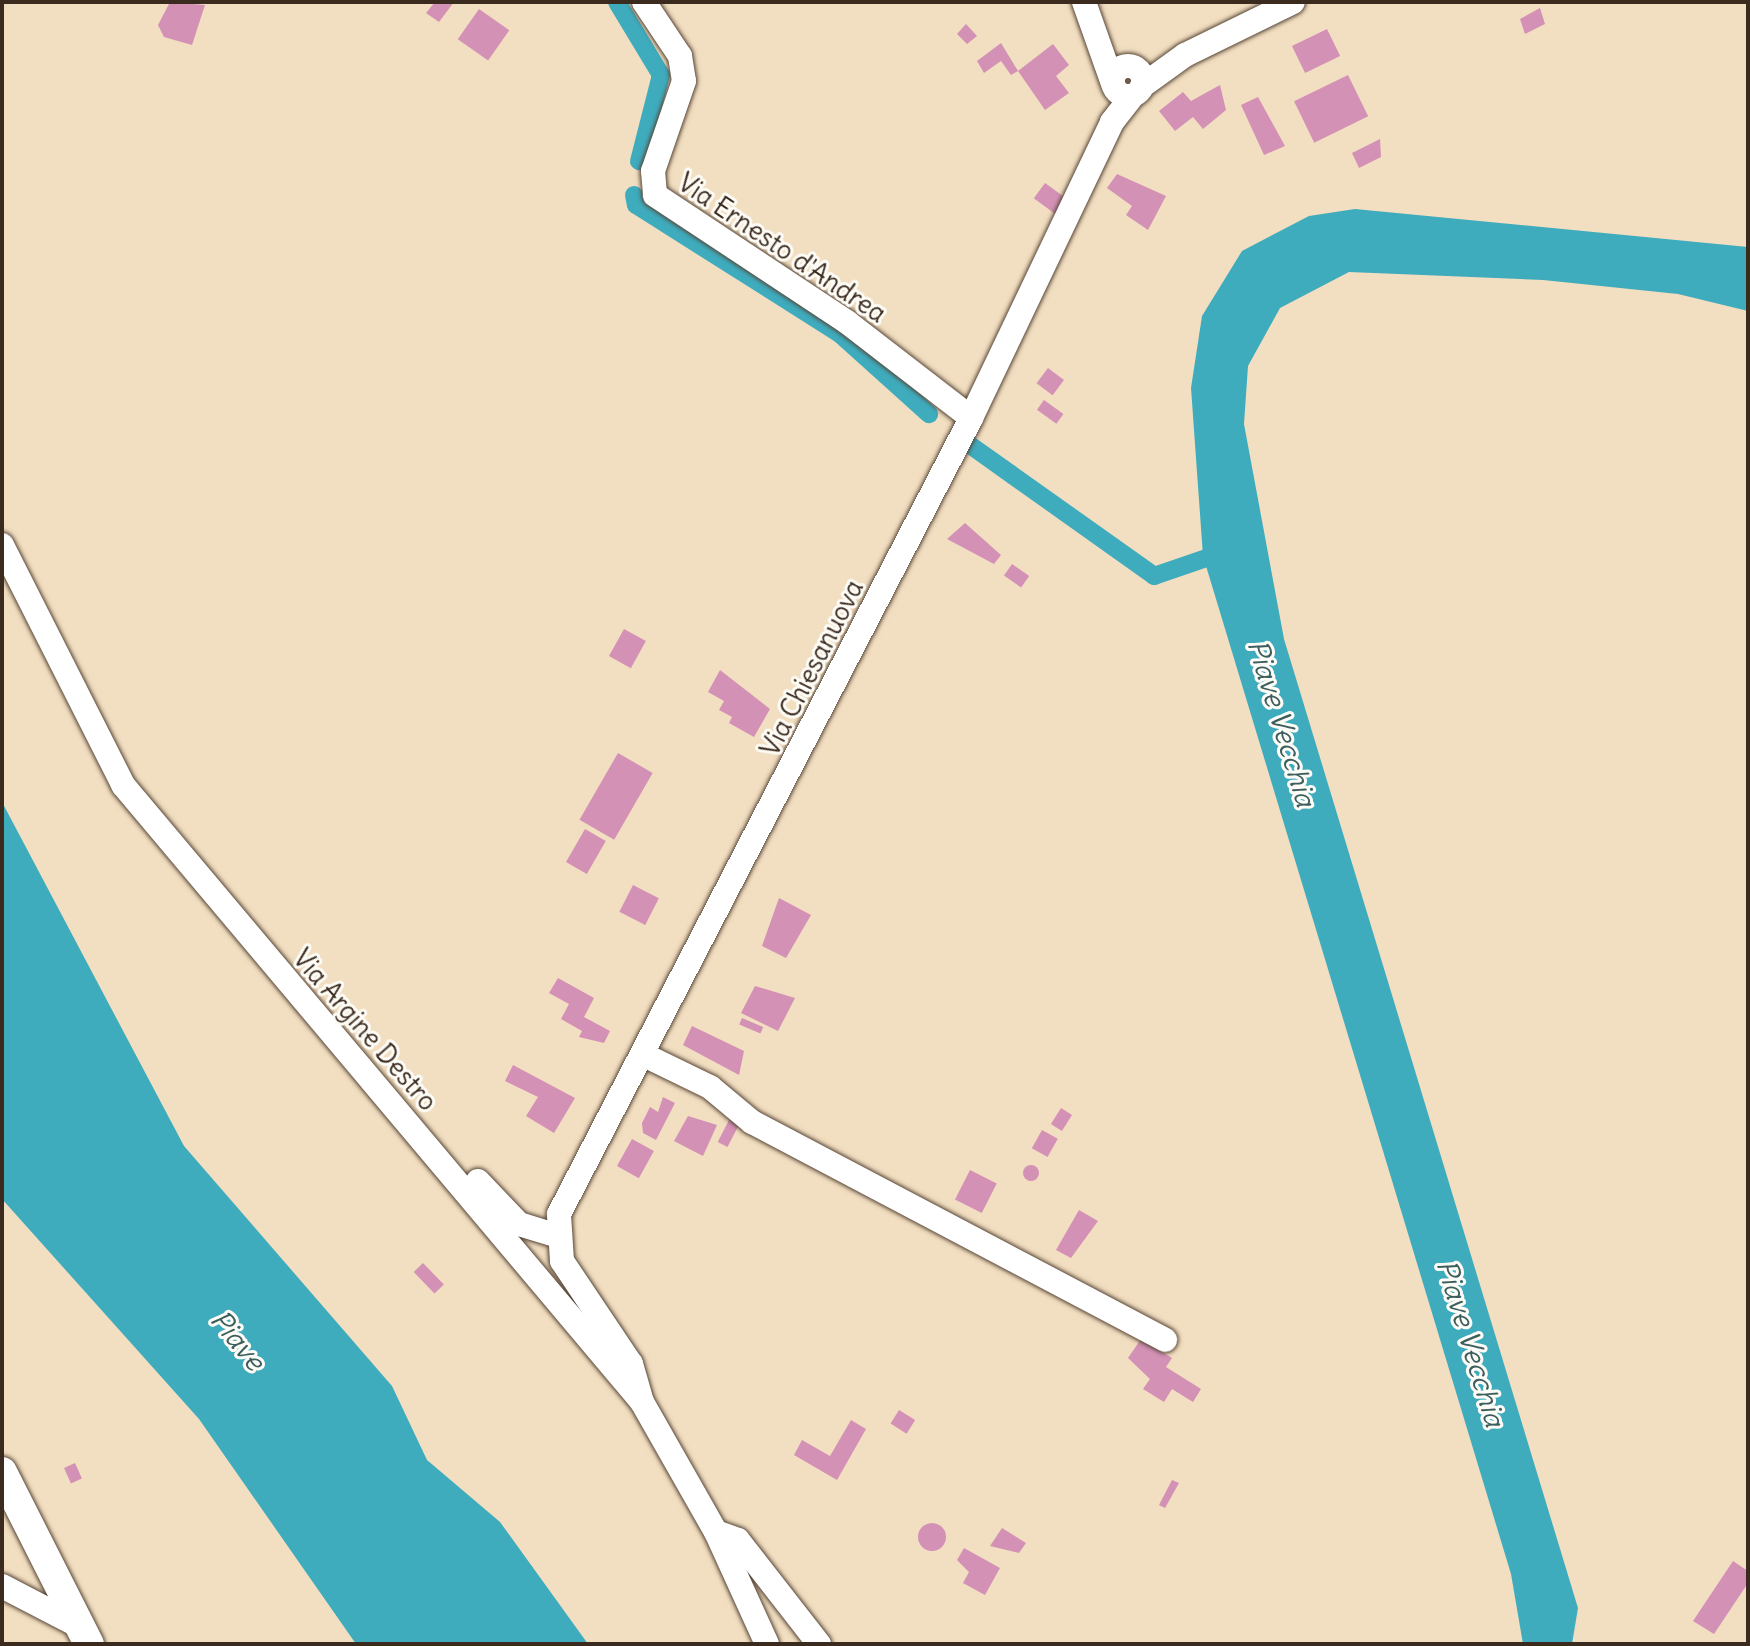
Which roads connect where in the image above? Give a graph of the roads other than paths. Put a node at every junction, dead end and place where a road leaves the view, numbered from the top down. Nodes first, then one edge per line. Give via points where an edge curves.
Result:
1 (644, 2) edge
2 (1293, 2) edge
3 (1085, 9) edge
4 (1126, 81) junction
5 (971, 418) junction
6 (2, 545) edge
7 (642, 1054) junction
8 (421, 1138) junction
9 (555, 1235) junction
10 (1165, 1340) dead end
11 (642, 1402) junction
12 (2, 1472) edge
13 (716, 1532) junction
14 (2, 1586) edge
15 (84, 1635) edge
16 (767, 1644) edge
17 (819, 1644) edge

1 - 5 street, Via Ernesto d'Andrea via 680,56 684,81 653,171 655,195 847,322
2 - 4 street
3 - 4 street
4 - 5 street, Via Chiesanuova via 1112,122
5 - 7 street, Via Chiesanuova
6 - 8 street, Via Argine Destro via 123,785 187,869
7 - 9 street, Via Chiesanuova
7 - 10 street via 710,1087 752,1122
8 - 9 street via 460,1163 519,1224
8 - 11 street, Via Argine Destro
9 - 11 street via 576,1285 631,1364
11 - 13 street, Via Argine Destro
12 - 15 main road
13 - 16 street, Via Argine Destro
13 - 17 street, Via Argine Destro via 738,1540
14 - 15 street

